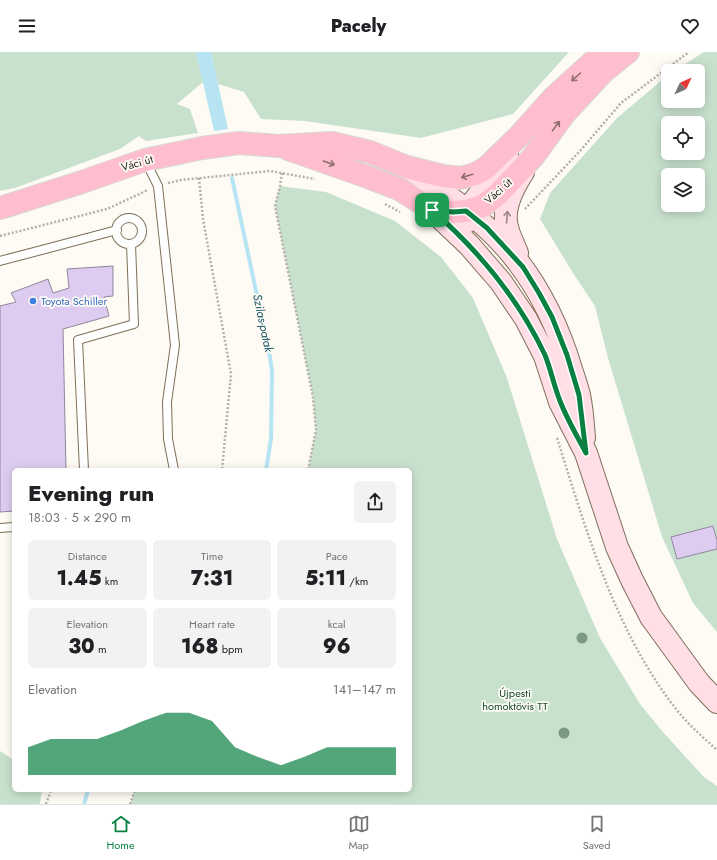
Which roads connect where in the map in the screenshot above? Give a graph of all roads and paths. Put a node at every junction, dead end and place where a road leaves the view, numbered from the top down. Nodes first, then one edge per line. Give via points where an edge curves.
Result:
1 (606, 52) edge
2 (628, 52) edge
3 (689, 52) edge
4 (519, 136) junction
5 (279, 146) junction
6 (533, 157) junction
7 (145, 160) junction
8 (407, 166) junction
9 (282, 173) junction
10 (199, 178) junction
11 (319, 179) dead end
12 (158, 186) junction
13 (384, 204) dead end
14 (0, 208) edge
15 (432, 210) junction
16 (466, 211) junction
17 (405, 215) dead end
18 (506, 218) junction
19 (117, 230) junction
20 (0, 236) edge
21 (131, 244) junction
22 (469, 245) junction
23 (0, 261) edge
24 (523, 267) junction
25 (586, 453) junction
26 (84, 468) edge
27 (174, 468) edge
28 (222, 468) edge
29 (308, 468) edge
30 (12, 527) edge
31 (0, 528) edge
32 (717, 702) edge
33 (49, 792) edge
34 (134, 792) edge
35 (46, 803) edge
36 (130, 804) edge

1 -> 4 main road, Váci út via 553,98
6 -> 2 main road, Váci út via 566,113 603,72
3 - 18 path via 620,103 580,151 526,208 514,217
4 -> 8 main road, Váci út via 486,168 461,178
4 - 16 main road
5 - 7 main road, Váci út via 239,144 202,148
5 - 8 main road, Váci út via 332,143 370,152
5 -> 15 main road, Váci út via 399,189
6 - 16 main road, Váci út via 497,195 483,206
6 - 18 main road via 513,188
7 - 12 lane
7 - 14 main road, Váci út
8 - 16 main road
9 - 10 path via 270,171
9 - 11 path
9 - 29 path via 275,206 314,404 316,430
10 - 12 path
10 - 28 path via 203,219 231,374
12 - 20 path via 107,208
12 - 27 lane via 175,345 166,402 168,439
13 - 17 path
15 - 16 main road, Váci út
15 - 22 main road
16 - 22 main road
16 - 24 main road via 487,228
18 - 24 main road via 506,226
19 - 21 lane via 120,240
19 - 21 lane via 121,222 129,219 140,224 141,237
19 - 23 lane
21 - 26 lane via 134,324 78,340
22 - 25 main road via 501,282 526,319 545,356 560,402
24 - 25 main road via 552,317 567,355 579,395
25 - 32 main road via 617,547 651,617 699,684
30 - 31 lane
33 - 35 path
34 - 36 path

